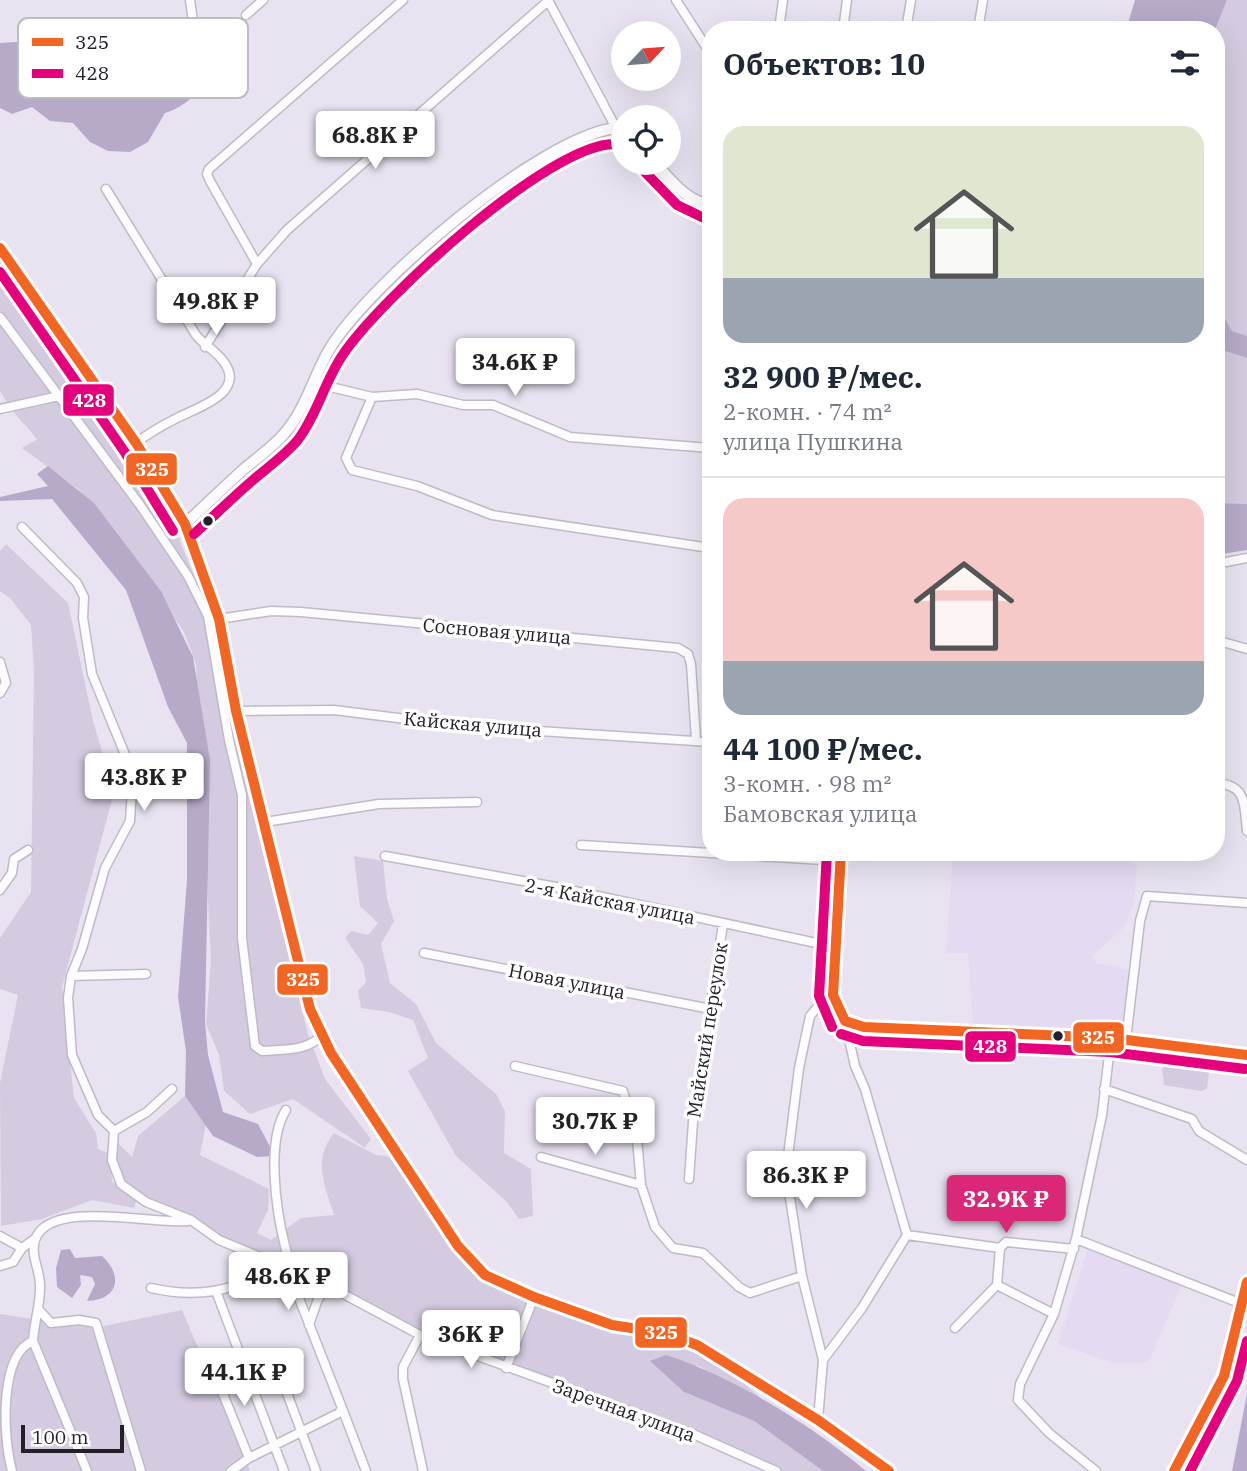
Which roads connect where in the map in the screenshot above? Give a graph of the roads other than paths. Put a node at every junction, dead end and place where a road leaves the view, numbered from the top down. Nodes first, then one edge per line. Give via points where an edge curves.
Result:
1 (190, 0) edge
2 (263, 0) edge
3 (403, 0) edge
4 (676, 0) edge
5 (783, 0) edge
6 (847, 0) edge
7 (911, 0) edge
8 (983, 0) edge
9 (548, 1) edge
10 (246, 15) dead end
11 (193, 18) edge
12 (780, 21) edge
13 (844, 21) edge
14 (908, 21) edge
15 (980, 21) edge
16 (702, 41) edge
17 (611, 116) edge
18 (611, 130) edge
19 (666, 175) edge
20 (106, 189) dead end
21 (702, 204) edge
22 (0, 248) edge
23 (257, 264) junction
24 (0, 317) edge
25 (205, 346) junction
26 (314, 383) junction
27 (98, 388) junction
28 (59, 396) junction
29 (372, 397) junction
30 (0, 409) edge
31 (69, 409) junction
32 (136, 443) junction
33 (702, 447) edge
34 (186, 524) junction
35 (22, 527) dead end
36 (702, 547) edge
37 (1247, 558) edge
38 (1225, 562) edge
39 (219, 619) junction
40 (1225, 643) edge
41 (1247, 649) edge
42 (0, 662) edge
43 (0, 693) edge
44 (236, 711) junction
45 (696, 740) junction
46 (702, 740) edge
47 (1225, 784) edge
48 (478, 802) dead end
49 (1246, 805) edge
50 (265, 822) junction
51 (1247, 831) edge
52 (580, 845) dead end
53 (28, 850) dead end
54 (702, 850) edge
55 (385, 856) dead end
56 (840, 861) edge
57 (0, 890) edge
58 (1247, 903) edge
59 (723, 924) junction
60 (835, 947) junction
61 (424, 953) dead end
62 (146, 974) dead end
63 (71, 976) junction
64 (834, 995) junction
65 (710, 1009) junction
66 (845, 1021) junction
67 (322, 1035) junction
68 (1111, 1038) junction
69 (1126, 1040) junction
70 (1247, 1055) edge
71 (515, 1066) dead end
72 (172, 1089) dead end
73 (1104, 1089) junction
74 (286, 1110) dead end
75 (114, 1131) junction
76 (541, 1157) dead end
77 (1247, 1160) edge
78 (689, 1179) dead end
79 (641, 1185) junction
80 (146, 1202) junction
81 (142, 1220) junction
82 (191, 1220) junction
83 (907, 1235) junction
84 (0, 1236) edge
85 (36, 1238) junction
86 (1076, 1239) junction
87 (22, 1248) junction
88 (1000, 1248) junction
89 (1074, 1249) junction
90 (269, 1259) junction
91 (0, 1266) edge
92 (293, 1271) junction
93 (802, 1276) junction
94 (1247, 1282) edge
95 (997, 1285) junction
96 (329, 1286) junction
97 (151, 1288) dead end
98 (216, 1291) junction
99 (534, 1297) junction
100 (1244, 1305) edge
101 (38, 1309) junction
102 (1054, 1314) junction
103 (309, 1325) junction
104 (955, 1328) dead end
105 (420, 1335) junction
106 (33, 1341) junction
107 (823, 1360) junction
108 (2, 1365) edge
109 (506, 1368) junction
110 (213, 1369) dead end
111 (281, 1377) dead end
112 (342, 1408) junction
113 (818, 1420) junction
114 (302, 1434) junction
115 (273, 1446) junction
116 (249, 1458) junction
117 (12, 1471) edge
118 (87, 1471) edge
119 (141, 1471) edge
120 (231, 1471) edge
121 (284, 1471) edge
122 (316, 1471) edge
123 (366, 1471) edge
124 (424, 1471) edge
125 (776, 1471) edge
126 (889, 1471) edge
127 (1096, 1471) edge
128 (1174, 1471) edge

1 - 11 street
2 - 10 street
3 - 23 street via 206,174
4 - 16 street
5 - 12 street
6 - 13 street
7 - 14 street
8 - 15 street
9 - 17 street
9 - 23 street via 287,230
18 - 26 street via 569,144 492,191 367,302 330,349
19 - 21 street via 684,194
20 - 25 street
22 - 27 main road
23 - 25 street
24 - 28 street
25 - 32 street via 224,361 229,374 217,400
26 - 29 street
26 - 34 street via 285,434
27 - 31 street
27 - 32 main road
28 - 30 street
28 - 31 street
29 - 33 street via 417,394 463,405 492,405 570,437
29 - 36 street via 348,452 352,470 417,486 492,515
31 - 67 street via 188,576 212,628 242,794 242,938 255,1046 262,1051 303,1047
32 - 34 main road
34 - 39 main road
35 - 63 street via 77,583 84,597 92,674 133,774 130,821 105,868
37 - 38 street
39 - 44 main road
39 - 45 street, Сосновая улица via 271,611 301,612 678,648 688,654 691,664
40 - 41 street
42 - 43 street via 6,684
44 - 45 street, Кайская улица via 334,710 461,726
44 - 50 main road
45 - 46 street, Кайская улица
47 - 49 street via 1236,786
48 - 50 street via 379,804
49 - 51 street
50 - 67 main road via 301,979
52 - 54 street
53 - 57 street via 14,859 12,873
55 - 59 street, 2-я Кайская улица
56 - 60 street
58 - 69 street via 1147,896
59 - 60 street, 2-я Кайская улица
59 - 65 street, Майский переулок
60 - 64 street
61 - 65 street, Новая улица
62 - 63 street
63 - 75 street via 72,1055 98,1115
64 - 66 street
64 - 93 street via 810,1016 786,1172
65 - 78 street, Майский переулок
66 - 68 street via 864,1027
66 - 83 street
67 - 99 main road via 471,1262 492,1279
68 - 69 street
68 - 73 street
69 - 70 street
71 - 79 street via 623,1091 637,1139
72 - 75 street via 158,1104
73 - 77 street via 1192,1119 1199,1131
73 - 86 street
74 - 92 street via 277,1133 275,1180
75 - 80 street, Заречная улица via 116,1175 121,1185
76 - 79 street
79 - 93 street via 655,1227 673,1248 703,1253 739,1287 750,1293
80 - 81 street
80 - 82 street, Заречная улица
81 - 82 street
81 - 85 street via 75,1217 47,1227
82 - 90 street, Заречная улица via 219,1240
83 - 88 street
83 - 107 street
84 - 87 street
85 - 87 street
85 - 101 street via 33,1256 41,1284
86 - 89 street
86 - 100 street
87 - 91 street via 13,1262
88 - 89 street via 1006,1241
88 - 95 street
89 - 102 street
90 - 92 street, Заречная улица
90 - 98 street via 248,1278
92 - 96 street, Заречная улица
92 - 103 street
93 - 107 street
94 - 100 street
95 - 102 street
95 - 104 street
96 - 103 street via 318,1299
96 - 105 street, Заречная улица
97 - 98 street
98 - 115 street
99 - 109 street
99 - 113 main road via 612,1325 664,1333 697,1345
100 - 128 street via 1224,1376
101 - 106 street
101 - 119 street via 51,1323 79,1320 96,1324
102 - 127 street via 1020,1384 1018,1400 1049,1433
103 - 112 street
105 - 109 street, Заречная улица
105 - 124 street via 403,1367 403,1379
106 - 108 street via 20,1346
106 - 118 street
107 - 113 street
108 - 117 street via 4,1442
109 - 125 street, Заречная улица via 693,1434
110 - 116 street
111 - 114 street
112 - 114 street
112 - 123 street
113 - 126 main road
114 - 115 street
114 - 122 street
115 - 116 street
115 - 121 street
116 - 120 street

